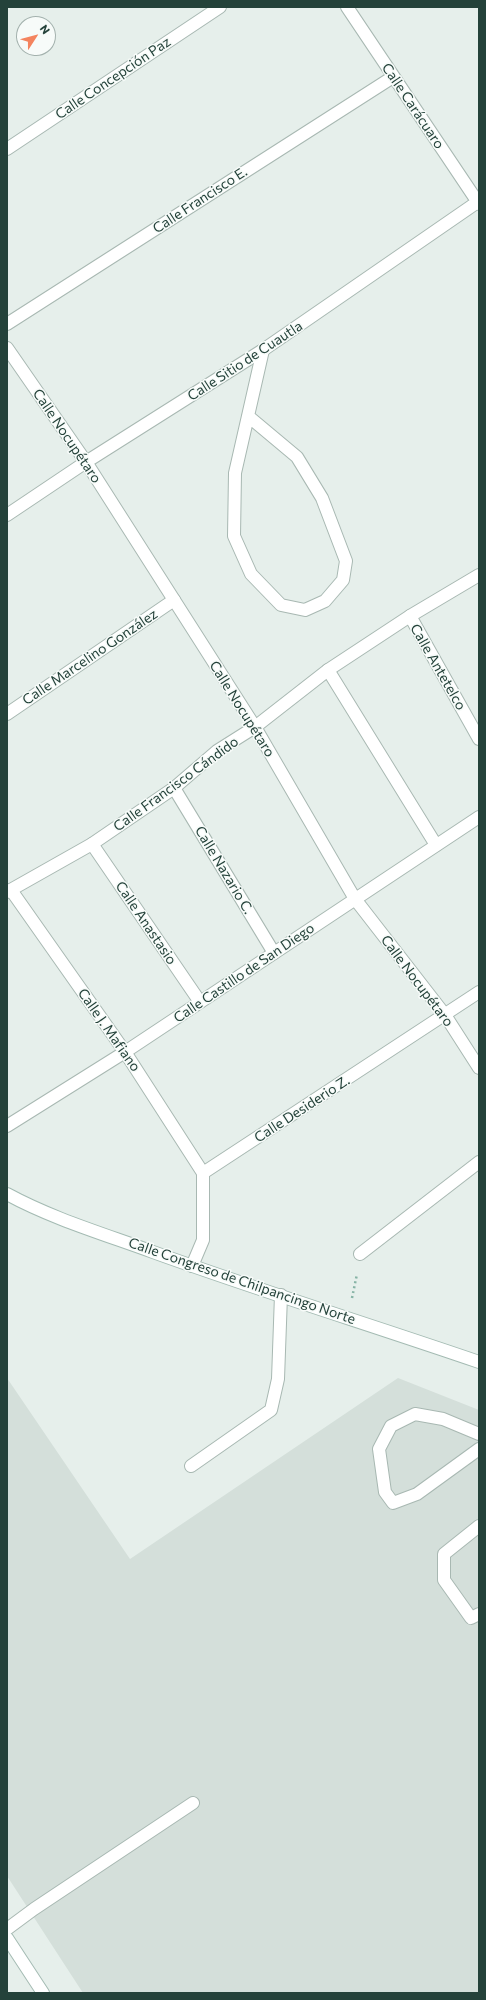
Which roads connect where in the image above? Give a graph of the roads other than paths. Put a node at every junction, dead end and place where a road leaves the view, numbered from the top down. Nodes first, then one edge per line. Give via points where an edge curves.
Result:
1 (220, 7) edge
2 (348, 7) edge
3 (393, 77) junction
4 (7, 149) edge
5 (478, 202) edge
6 (7, 324) edge
7 (7, 348) edge
8 (264, 350) junction
9 (248, 416) junction
10 (86, 462) junction
11 (7, 515) edge
12 (479, 574) edge
13 (174, 600) junction
14 (410, 616) junction
15 (328, 670) junction
16 (7, 714) edge
17 (255, 727) junction
18 (479, 739) edge
19 (174, 788) junction
20 (479, 817) edge
21 (92, 844) junction
22 (436, 846) junction
23 (9, 891) edge
24 (355, 899) junction
25 (274, 953) junction
26 (479, 992) edge
27 (200, 1002) junction
28 (445, 1016) junction
29 (125, 1052) junction
30 (479, 1068) edge
31 (7, 1126) edge
32 (479, 1162) edge
33 (203, 1172) junction
34 (7, 1194) edge
35 (360, 1254) road end
36 (192, 1266) junction
37 (281, 1295) junction
38 (479, 1362) edge
39 (479, 1434) edge
40 (479, 1450) edge
41 (191, 1466) dead end
42 (479, 1526) edge
43 (479, 1614) edge
44 (193, 1803) dead end
45 (7, 1929) edge
46 (7, 1938) edge
47 (44, 1993) edge

1 - 4 street, Calle Concepción Paz
2 - 3 street, Calle Carácuaro
3 - 5 street, Calle Carácuaro
3 - 6 street, Calle Francisco E.
5 - 8 street, Calle Sitio de Cuautla
7 - 10 street, Calle Nocupétaro
8 - 9 street
8 - 10 street, Calle Sitio de Cuautla
9 - 9 street via 235,472 234,536 251,574 281,605 305,610 325,601 343,580 346,561 322,498 297,457
10 - 11 street, Calle Sitio de Cuautla
10 - 13 street, Calle Nocupétaro
12 - 14 street, Calle Francisco Cándido
13 - 16 street, Calle Marcelino González
13 - 17 street, Calle Nocupétaro
14 - 15 street, Calle Francisco Cándido
14 - 18 street, Calle Antetelco
15 - 17 street, Calle Francisco Cándido
15 - 22 street
17 - 19 street, Calle Francisco Cándido via 217,751
17 - 24 street, Calle Nocupétaro
19 - 21 street, Calle Francisco Cándido
19 - 25 street, Calle Nazario C.
20 - 22 street, Calle Castillo de San Diego
21 - 23 street, Calle Francisco Cándido
21 - 27 street, Calle Anastasio
22 - 24 street, Calle Castillo de San Diego
23 - 29 street, Calle J. Mafiano
24 - 25 street, Calle Castillo de San Diego
24 - 28 street, Calle Nocupétaro
25 - 27 street, Calle Castillo de San Diego
26 - 28 street, Calle Desiderio Z.
27 - 29 street, Calle Castillo de San Diego
28 - 30 street, Calle Nocupétaro
28 - 33 street, Calle Desiderio Z.
29 - 31 street, Calle Castillo de San Diego
29 - 33 street, Calle J. Mafiano
32 - 35 street
33 - 36 street via 203,1240
34 - 36 street, Calle Congreso de Chilpancingo Norte via 36,1210
36 - 37 street, Calle Congreso de Chilpancingo Norte
37 - 38 street, Calle Congreso de Chilpancingo Norte
37 - 41 street via 278,1379 271,1410
39 - 40 street via 442,1419 415,1414 391,1426 379,1449 385,1492 393,1503 418,1494
42 - 43 street via 444,1554 444,1580 471,1618
44 - 45 street
46 - 47 street

